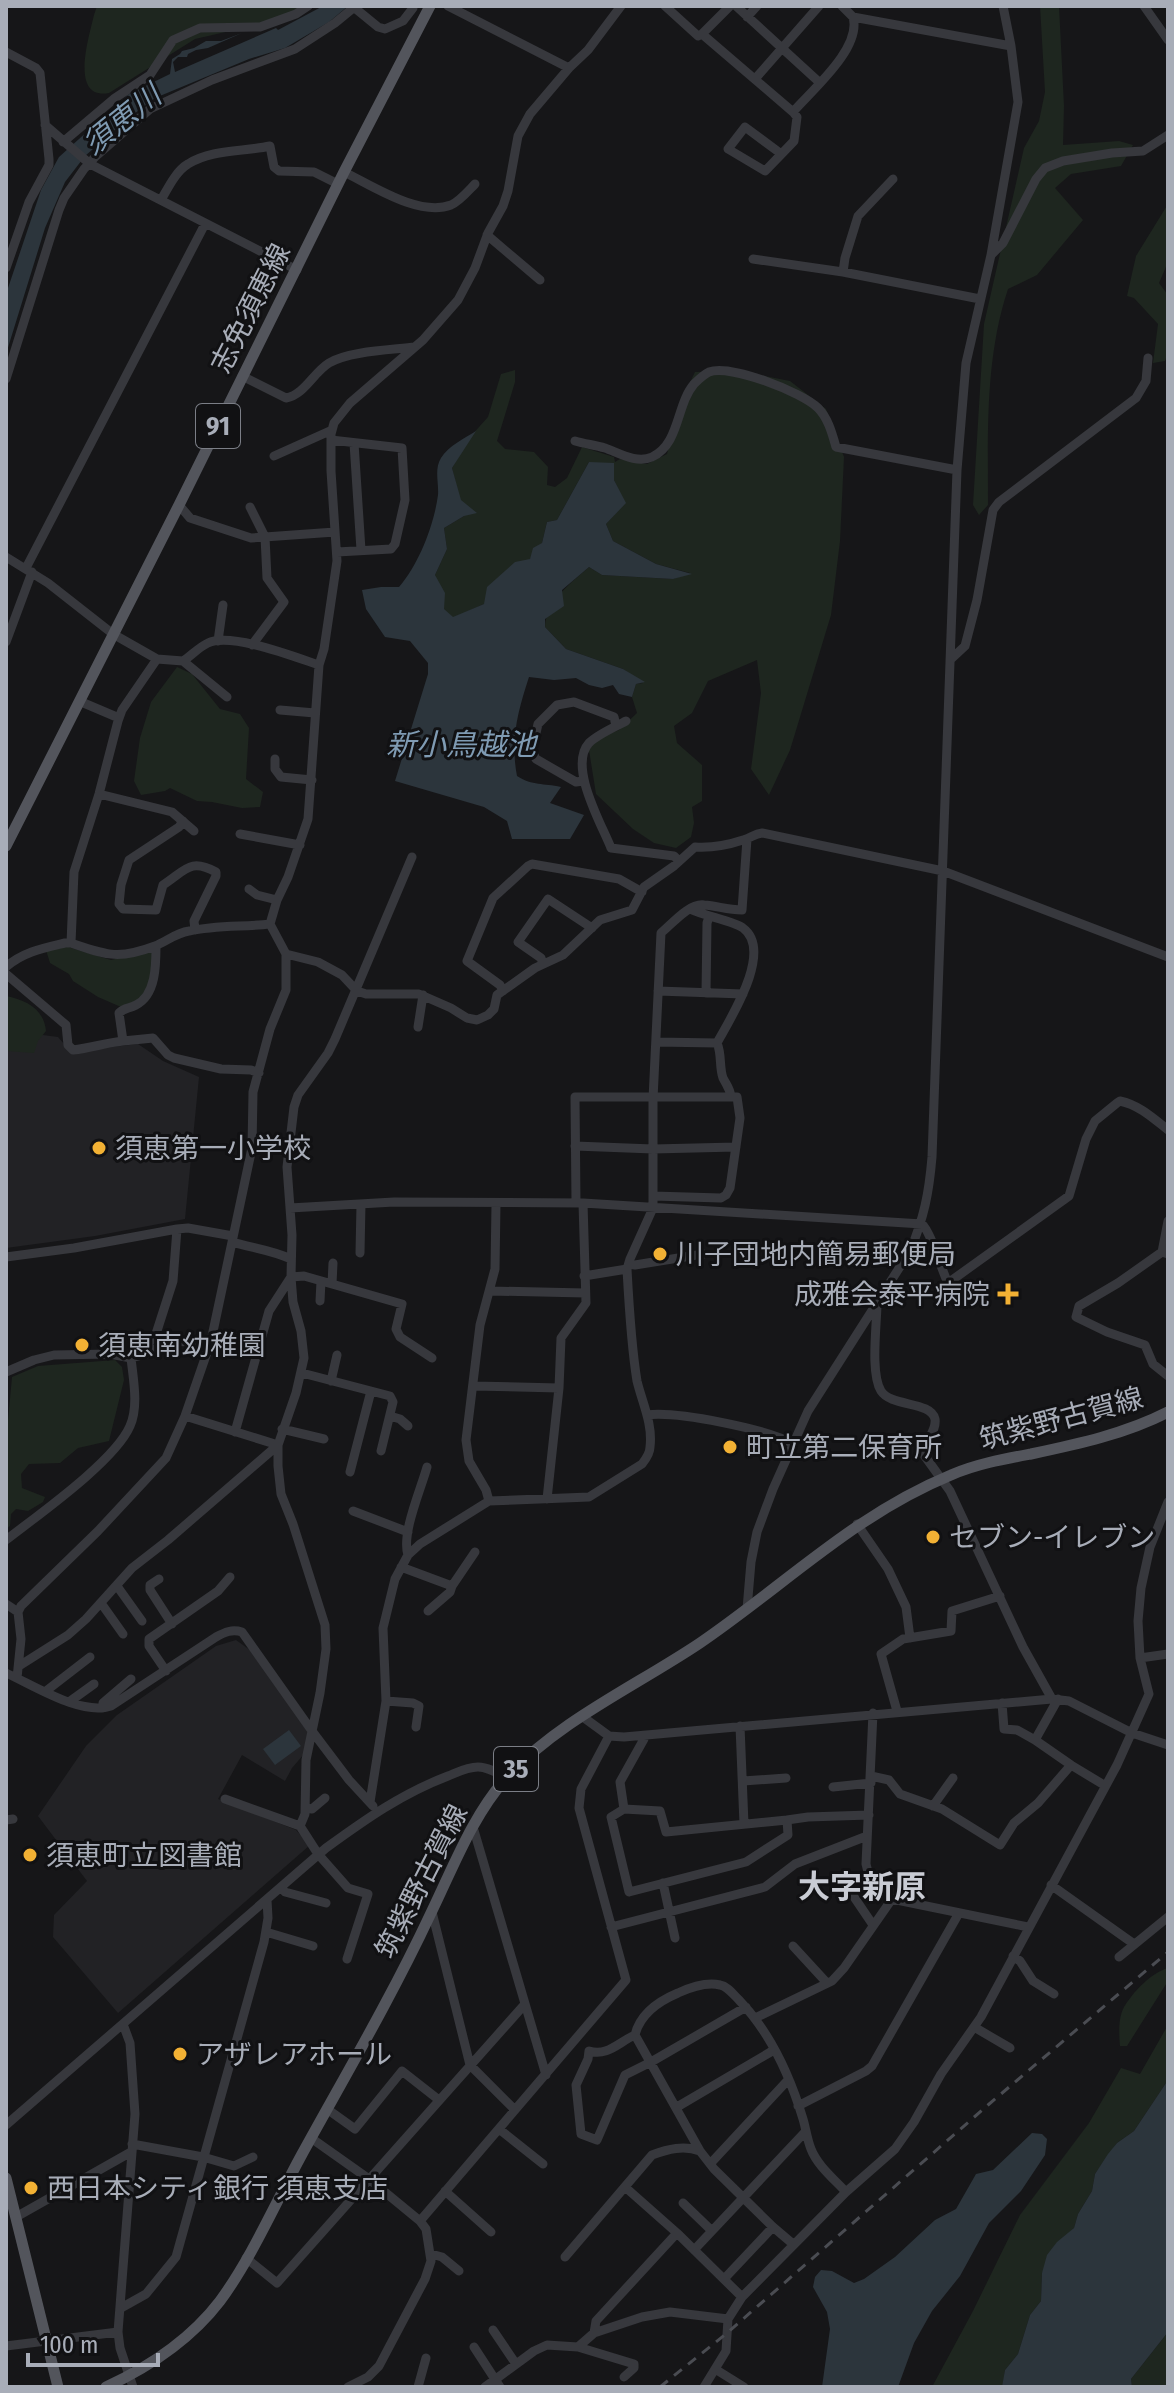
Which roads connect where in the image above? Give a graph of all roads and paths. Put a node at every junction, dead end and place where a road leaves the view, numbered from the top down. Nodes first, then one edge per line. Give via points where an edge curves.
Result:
1 (308, 6) edge
2 (448, 6) edge
3 (621, 6) edge
4 (665, 6) edge
5 (733, 6) edge
6 (757, 6) edge
7 (819, 6) edge
8 (842, 6) edge
9 (1003, 6) edge
10 (1144, 6) edge
11 (412, 7) edge
12 (428, 10) edge
13 (747, 17) junction
14 (853, 17) junction
15 (702, 34) junction
16 (1168, 40) edge
17 (1011, 46) junction
18 (782, 49) junction
19 (6, 52) edge
20 (569, 68) junction
21 (755, 79) junction
22 (819, 82) junction
23 (793, 112) junction
24 (45, 125) junction
25 (1168, 135) edge
26 (64, 144) junction
27 (780, 153) junction
28 (90, 164) junction
29 (341, 178) junction
30 (893, 179) dead end
31 (475, 184) dead end
32 (161, 200) junction
33 (205, 224) junction
34 (487, 235) junction
35 (991, 255) junction
36 (753, 259) dead end
37 (7, 264) edge
38 (297, 270) junction
39 (843, 272) junction
40 (540, 280) dead end
41 (980, 299) junction
42 (415, 347) junction
43 (1148, 358) dead end
44 (242, 376) junction
45 (6, 379) edge
46 (331, 435) junction
47 (575, 441) dead end
48 (354, 443) junction
49 (274, 456) dead end
50 (957, 470) junction
51 (179, 505) junction
52 (250, 507) dead end
53 (335, 532) junction
54 (265, 537) junction
55 (361, 550) junction
56 (337, 552) junction
57 (6, 557) edge
58 (29, 570) junction
59 (223, 605) dead end
60 (113, 634) junction
61 (218, 641) junction
62 (6, 642) edge
63 (252, 645) junction
64 (157, 659) junction
65 (950, 660) junction
66 (183, 661) junction
67 (319, 665) junction
68 (227, 697) dead end
69 (79, 701) junction
70 (280, 710) dead end
71 (315, 713) junction
72 (119, 718) junction
73 (626, 721) dead end
74 (616, 726) junction
75 (275, 759) dead end
76 (312, 780) junction
77 (583, 781) junction
78 (99, 794) junction
79 (183, 821) junction
80 (194, 831) dead end
81 (240, 834) dead end
82 (747, 839) junction
83 (300, 845) junction
84 (6, 846) edge
85 (412, 857) dead end
86 (679, 861) junction
87 (943, 871) junction
88 (249, 889) dead end
89 (642, 892) junction
90 (277, 900) junction
91 (690, 909) junction
92 (709, 917) junction
93 (270, 924) junction
94 (592, 928) junction
95 (195, 930) junction
96 (71, 943) junction
97 (156, 946) junction
98 (286, 954) junction
99 (1168, 957) edge
100 (543, 964) junction
101 (6, 967) edge
102 (6, 974) edge
103 (357, 991) junction
104 (503, 991) junction
105 (658, 991) junction
106 (706, 993) junction
107 (743, 994) junction
108 (423, 995) junction
109 (418, 1027) dead end
110 (123, 1041) junction
111 (656, 1042) junction
112 (717, 1043) junction
113 (259, 1073) junction
114 (731, 1097) junction
115 (653, 1099) junction
116 (1168, 1130) edge
117 (575, 1146) junction
118 (736, 1147) junction
119 (653, 1149) junction
120 (653, 1196) junction
121 (580, 1203) junction
122 (361, 1204) junction
123 (496, 1204) junction
124 (290, 1208) junction
125 (653, 1208) junction
126 (1168, 1221) edge
127 (922, 1224) junction
128 (177, 1229) junction
129 (233, 1239) junction
130 (360, 1253) dead end
131 (1165, 1253) edge
132 (703, 1254) dead end
133 (6, 1257) edge
134 (291, 1259) junction
135 (333, 1263) dead end
136 (628, 1266) junction
137 (584, 1276) junction
138 (291, 1277) junction
139 (321, 1281) junction
140 (332, 1284) junction
141 (491, 1291) junction
142 (585, 1293) junction
143 (320, 1301) dead end
144 (877, 1303) junction
145 (211, 1341) junction
146 (337, 1355) dead end
147 (131, 1358) junction
148 (432, 1358) dead end
149 (6, 1372) edge
150 (302, 1373) junction
151 (1168, 1376) edge
152 (331, 1381) junction
153 (473, 1386) junction
154 (559, 1388) junction
155 (371, 1391) junction
156 (1168, 1412) edge
157 (647, 1415) junction
158 (185, 1416) junction
159 (390, 1416) junction
160 (408, 1426) dead end
161 (282, 1429) junction
162 (235, 1432) junction
163 (324, 1439) dead end
164 (793, 1444) junction
165 (278, 1445) junction
166 (381, 1451) dead end
167 (427, 1467) dead end
168 (350, 1472) dead end
169 (942, 1479) junction
170 (547, 1499) junction
171 (489, 1501) junction
172 (1168, 1503) edge
173 (353, 1511) dead end
174 (857, 1524) junction
175 (408, 1532) junction
176 (6, 1540) edge
177 (475, 1552) dead end
178 (408, 1555) junction
179 (401, 1567) junction
180 (230, 1577) dead end
181 (159, 1579) dead end
182 (117, 1586) junction
183 (452, 1586) junction
184 (1000, 1596) junction
185 (101, 1603) junction
186 (6, 1604) edge
187 (747, 1609) junction
188 (428, 1611) dead end
189 (18, 1612) junction
190 (142, 1621) dead end
191 (172, 1624) junction
192 (123, 1634) dead end
193 (910, 1638) junction
194 (1168, 1654) edge
195 (90, 1657) dead end
196 (1140, 1658) junction
197 (19, 1666) junction
198 (166, 1671) junction
199 (6, 1673) edge
200 (17, 1678) junction
201 (131, 1679) dead end
202 (94, 1684) dead end
203 (46, 1691) junction
204 (1055, 1699) junction
205 (386, 1701) junction
206 (69, 1702) junction
207 (1002, 1703) junction
208 (103, 1708) junction
209 (897, 1711) junction
210 (873, 1713) junction
211 (583, 1717) junction
212 (740, 1726) junction
213 (416, 1727) dead end
214 (312, 1731) junction
215 (1132, 1733) junction
216 (609, 1736) junction
217 (644, 1739) dead end
218 (1035, 1740) junction
219 (1168, 1745) edge
220 (1071, 1765) junction
221 (507, 1778) junction
222 (786, 1778) dead end
223 (953, 1778) dead end
224 (871, 1780) junction
225 (743, 1781) junction
226 (1104, 1785) junction
227 (833, 1787) dead end
228 (325, 1798) dead end
229 (225, 1799) dead end
230 (370, 1802) junction
231 (933, 1806) junction
232 (306, 1808) junction
233 (624, 1809) junction
234 (377, 1811) junction
235 (869, 1815) junction
236 (787, 1820) junction
237 (744, 1824) junction
238 (300, 1826) junction
239 (473, 1827) junction
240 (867, 1836) junction
241 (318, 1854) junction
242 (663, 1883) junction
243 (1051, 1885) junction
244 (281, 1887) junction
245 (852, 1894) dead end
246 (892, 1899) junction
247 (267, 1900) junction
248 (326, 1903) dead end
249 (432, 1912) junction
250 (670, 1912) junction
251 (959, 1913) junction
252 (1168, 1917) edge
253 (873, 1925) junction
254 (611, 1927) junction
255 (1028, 1927) junction
256 (266, 1932) junction
257 (675, 1938) dead end
258 (1134, 1944) junction
259 (313, 1946) dead end
260 (793, 1946) dead end
261 (1013, 1956) junction
262 (1119, 1957) dead end
263 (347, 1959) dead end
264 (827, 1983) junction
265 (1054, 1994) dead end
266 (525, 2004) junction
267 (746, 2007) junction
268 (755, 2018) junction
269 (123, 2024) junction
270 (974, 2027) junction
271 (635, 2035) junction
272 (575, 2041) junction
273 (1010, 2048) dead end
274 (774, 2050) junction
275 (589, 2051) junction
276 (651, 2062) junction
277 (470, 2065) junction
278 (546, 2075) junction
279 (788, 2080) junction
280 (439, 2100) junction
281 (798, 2106) junction
282 (677, 2107) junction
283 (327, 2109) junction
284 (515, 2110) junction
285 (6, 2125) edge
286 (499, 2129) junction
287 (806, 2131) junction
288 (311, 2138) junction
289 (132, 2148) junction
290 (700, 2151) junction
291 (203, 2157) junction
292 (253, 2157) dead end
293 (543, 2164) dead end
294 (710, 2164) junction
295 (6, 2178) edge
296 (369, 2179) junction
297 (625, 2187) junction
298 (445, 2191) junction
299 (846, 2192) junction
300 (745, 2197) junction
301 (683, 2203) dead end
302 (16, 2217) junction
303 (420, 2221) junction
304 (773, 2227) junction
305 (711, 2230) junction
306 (491, 2232) dead end
307 (677, 2233) junction
308 (793, 2244) junction
309 (694, 2250) junction
310 (431, 2254) junction
311 (565, 2257) dead end
312 (246, 2258) junction
313 (459, 2271) dead end
314 (724, 2279) junction
315 (742, 2297) junction
316 (121, 2308) junction
317 (728, 2319) junction
318 (493, 2330) dead end
319 (118, 2332) junction
320 (594, 2333) junction
321 (47, 2340) junction
322 (6, 2346) edge
323 (474, 2347) dead end
324 (578, 2347) junction
325 (426, 2358) dead end
326 (516, 2364) junction
327 (715, 2369) junction
328 (624, 2377) dead end
329 (132, 2381) edge
330 (497, 2383) edge
331 (58, 2387) edge
332 (106, 2387) edge
333 (348, 2387) edge
334 (418, 2387) edge
335 (485, 2387) edge
336 (704, 2387) edge
337 (744, 2387) edge

1 - 26 street via 260,27 200,28 173,40 150,75
2 - 20 street
3 - 20 street
4 - 15 street via 698,36
5 - 13 street
5 - 15 street
6 - 13 street
7 - 18 street
8 - 14 street
9 - 17 street
10 - 16 street
11 - 12 street
11 - 28 street via 403,21 385,29 352,9 295,49 150,109
12 - 29 main road, 志免須恵線 / 91
13 - 18 street
14 - 17 street
14 - 22 street via 847,52
15 - 21 street
17 - 35 street via 1018,102
18 - 21 street
18 - 22 street
19 - 24 street via 40,73
20 - 34 street via 518,136 508,191
21 - 23 street
22 - 23 street
23 - 27 street via 794,141
24 - 26 street
24 - 37 street via 49,165
25 - 35 street via 1143,151 1045,168
26 - 28 street
27 - 27 street via 765,171 728,149 745,127
28 - 32 street
28 - 45 street via 59,210
29 - 31 street via 423,208 452,205
29 - 32 street via 279,171 270,146 214,153 187,164
29 - 38 main road, 志免須恵線 / 91
30 - 39 street via 858,216
32 - 33 street
33 - 38 street
33 - 58 street
34 - 40 street
34 - 42 street via 458,300
35 - 41 street
36 - 39 street
38 - 44 main road, 志免須恵線 / 91
39 - 41 street
41 - 50 street via 966,363
42 - 44 street via 330,362 292,397
42 - 46 street via 339,414
43 - 65 street via 1146,381 1136,398 993,510 965,646
44 - 51 main road, 志免須恵線 / 91
46 - 48 street
46 - 49 street
46 - 53 street
47 - 50 street via 632,459 649,459 671,439 695,384 709,372 724,372 784,386 805,398 820,409 836,447
48 - 55 street
48 - 55 street via 402,448 404,473 405,500 395,544 391,549
50 - 65 street
51 - 54 street via 190,518 239,535
51 - 60 main road, 志免須恵線 / 91
52 - 54 street
53 - 54 street
53 - 56 street
54 - 63 street via 267,578 284,602
55 - 56 street
56 - 67 street
57 - 58 street
58 - 60 street
58 - 62 street
59 - 61 street
60 - 64 street
60 - 69 main road, 志免須恵線 / 91
61 - 63 street
61 - 66 street
63 - 67 street
64 - 66 street
64 - 72 street
65 - 87 street
66 - 68 street
67 - 71 street
69 - 72 street
69 - 84 main road, 志免須恵線 / 91
70 - 71 street
71 - 76 street
72 - 78 street
73 - 74 street
74 - 77 street via 590,741 581,754
74 - 77 street via 614,717 574,702 557,705 538,724 532,751 536,759
75 - 76 street via 281,777
76 - 83 street
77 - 86 street via 611,848
78 - 79 street via 172,812
78 - 96 street via 74,872
79 - 80 street
79 - 95 street via 129,860 119,904 123,909 156,910 163,885 201,864 216,876 194,921
81 - 83 street
82 - 86 street via 695,847
82 - 87 street via 762,833
82 - 91 street via 742,910 702,904
83 - 90 street
85 - 103 street
86 - 89 street
87 - 99 street
87 - 127 street via 932,1157
88 - 90 street
89 - 94 street via 632,910 600,920
89 - 104 street via 619,879 528,866 493,898 467,961
90 - 93 street
91 - 92 street
91 - 105 street via 661,933
92 - 106 street
92 - 107 street via 742,927 753,942
93 - 95 street
93 - 98 street
94 - 100 street via 563,955
94 - 100 street via 548,899 518,942
95 - 97 street
96 - 97 street via 113,956
96 - 101 street via 40,949
97 - 110 street via 150,991 119,1013
98 - 103 street via 318,962
98 - 113 street via 286,990
100 - 104 street
102 - 110 street via 66,1025 73,1050
103 - 108 street
103 - 124 street via 328,1053 294,1107 287,1167
104 - 108 street via 494,1009 477,1020
105 - 106 street
105 - 111 street
106 - 107 street
107 - 112 street
108 - 109 street
110 - 113 street via 153,1038 174,1058
111 - 112 street
111 - 115 street
112 - 114 street
113 - 129 street via 252,1148
114 - 115 street
114 - 118 street via 739,1103
115 - 117 street via 575,1097
115 - 119 street
116 - 127 street via 1120,1101 1095,1121 1069,1196 948,1283
117 - 119 street
117 - 121 street
118 - 119 street
118 - 120 street via 730,1188 721,1198
119 - 120 street
120 - 125 street
121 - 123 street
121 - 125 street
121 - 137 street
122 - 123 street
122 - 124 street
122 - 130 street
123 - 141 street
124 - 134 street
125 - 127 street
125 - 136 street
126 - 131 street via 1161,1246
127 - 144 street
128 - 129 street
128 - 133 street
128 - 147 street via 173,1281 155,1337
129 - 134 street
129 - 145 street
131 - 151 street via 1079,1306 1076,1317 1145,1345 1153,1364
132 - 136 street
134 - 138 street
135 - 140 street
136 - 137 street
136 - 157 street via 638,1381
137 - 142 street
138 - 139 street
138 - 150 street via 303,1345
138 - 162 street via 269,1311
139 - 140 street
139 - 143 street
140 - 148 street via 402,1304 396,1329 400,1337
141 - 142 street
141 - 153 street via 480,1325
142 - 154 street via 586,1303 561,1338
144 - 164 street via 808,1411
144 - 169 street via 876,1376 890,1399 930,1411 935,1418 923,1448
145 - 147 street via 168,1342
145 - 158 street
146 - 152 street
147 - 149 street via 54,1355
147 - 176 street via 131,1426 113,1451
150 - 152 street
150 - 161 street
152 - 155 street
153 - 154 street
153 - 171 street via 466,1451
154 - 170 street
155 - 159 street via 390,1396
155 - 168 street
156 - 169 main road, 筑紫野古賀線 / 35 via 1138,1427
157 - 164 street via 682,1416
157 - 170 street via 651,1448 642,1464 595,1495
158 - 162 street
158 - 189 street via 166,1458
159 - 160 street
159 - 166 street
161 - 163 street
161 - 165 street
162 - 165 street
164 - 187 street via 757,1532
165 - 182 street
165 - 214 street via 281,1494 325,1625
167 - 175 street
169 - 174 main road, 筑紫野古賀線 / 35
169 - 184 street
170 - 171 street
171 - 178 street
172 - 196 street via 1141,1588
173 - 175 street
174 - 187 main road, 筑紫野古賀線 / 35
174 - 193 street via 906,1607
175 - 178 street
177 - 183 street
178 - 179 street
179 - 183 street
179 - 205 street via 383,1628
180 - 191 street
181 - 191 street via 150,1590
182 - 185 street
182 - 190 street
183 - 188 street
184 - 193 street via 952,1611 951,1631
184 - 204 street
185 - 192 street
185 - 197 street via 68,1635
186 - 189 street
187 - 211 main road, 筑紫野古賀線 / 35
189 - 197 street
191 - 198 street via 149,1639
193 - 209 street via 881,1654
194 - 196 street
195 - 203 street
196 - 215 street via 1149,1694
197 - 200 street
198 - 208 street
198 - 214 street via 216,1637 242,1632
199 - 200 street
200 - 203 street
201 - 208 street
202 - 206 street
203 - 206 street
204 - 207 street
204 - 215 street via 1082,1706
204 - 218 street
205 - 213 street via 419,1706
205 - 230 street
206 - 208 street
207 - 209 street
207 - 218 street via 1004,1729
209 - 210 street
210 - 212 street
210 - 224 street
211 - 216 street
211 - 221 main road, 筑紫野古賀線 / 35
212 - 216 street
212 - 225 street
214 - 230 street
214 - 232 street
215 - 219 street
215 - 226 street
216 - 254 street via 581,1789 579,1808
217 - 233 street via 620,1782
218 - 220 street
220 - 226 street
220 - 231 street via 1014,1823 1000,1845
221 - 234 street via 481,1767 469,1768
221 - 239 main road, 筑紫野古賀線 / 35
222 - 225 street
223 - 231 street
224 - 227 street
224 - 231 street via 889,1780 900,1794
224 - 235 street
225 - 237 street
226 - 243 street
228 - 232 street
229 - 238 street
230 - 234 street
232 - 238 street
233 - 237 street via 660,1811 666,1832
233 - 242 street via 611,1817 629,1892
234 - 241 street
235 - 236 street
235 - 240 street
236 - 237 street
236 - 242 street via 788,1835 746,1862
238 - 241 street
239 - 249 main road, 筑紫野古賀線 / 35
239 - 266 street
240 - 246 street via 868,1872
240 - 250 street via 795,1864 765,1887
241 - 244 street
241 - 263 street via 348,1888 368,1894
242 - 250 street
243 - 255 street
243 - 258 street
244 - 247 street
244 - 248 street
245 - 253 street
246 - 251 street
246 - 253 street
247 - 256 street
247 - 269 street
249 - 277 street
249 - 283 main road, 筑紫野古賀線 / 35
250 - 254 street
250 - 257 street
251 - 255 street
251 - 281 street via 872,2066
252 - 258 street
253 - 264 street
254 - 272 street via 626,1980
255 - 261 street
256 - 259 street
256 - 291 street
258 - 262 street
260 - 264 street
261 - 265 street via 1033,1981
261 - 270 street
264 - 268 street
266 - 277 street
266 - 278 street
267 - 268 street
267 - 271 street via 721,1985 704,1985 653,2006
267 - 276 street
268 - 274 street
269 - 285 street
269 - 289 street via 130,2043
270 - 273 street
270 - 299 street via 895,2149
271 - 275 street via 606,2053
271 - 276 street
272 - 275 street
272 - 278 street
274 - 279 street
274 - 282 street
275 - 276 street via 576,2085 581,2134 597,2140 625,2075
276 - 282 street
277 - 280 street
277 - 284 street
278 - 284 street
279 - 281 street
279 - 294 street
280 - 283 street via 402,2071 355,2129
280 - 296 street
281 - 287 street
282 - 290 street
283 - 288 main road, 筑紫野古賀線 / 35
284 - 286 street
286 - 293 street
286 - 298 street
287 - 299 street via 817,2160
287 - 300 street
288 - 296 street
288 - 312 main road, 筑紫野古賀線 / 35
289 - 291 street
289 - 302 street
289 - 316 street
290 - 294 street
290 - 297 street via 668,2149 652,2155
291 - 292 street via 234,2166
291 - 316 street via 176,2257 146,2294
294 - 300 street
295 - 302 main road
296 - 303 street
296 - 312 street via 277,2283
297 - 307 street
297 - 311 street
298 - 303 street
298 - 306 street
299 - 308 street
300 - 304 street
300 - 305 street
301 - 305 street
302 - 321 main road
303 - 310 street
304 - 308 street
304 - 314 street
305 - 309 street
307 - 309 street
307 - 320 street via 596,2321
308 - 315 street
309 - 314 street
310 - 313 street
310 - 333 street via 425,2279 379,2366
312 - 329 main road, 筑紫野古賀線 / 35 via 198,2325
314 - 315 street
315 - 317 street
316 - 319 street
317 - 320 street via 670,2312
317 - 327 street via 726,2351
318 - 326 street
319 - 321 street
319 - 329 street
320 - 324 street
321 - 322 street
321 - 331 main road
323 - 330 street
324 - 326 street via 547,2345
324 - 328 street via 634,2364
325 - 334 street
326 - 330 street
327 - 336 street
327 - 337 street
329 - 332 main road, 筑紫野古賀線 / 35
330 - 335 street

